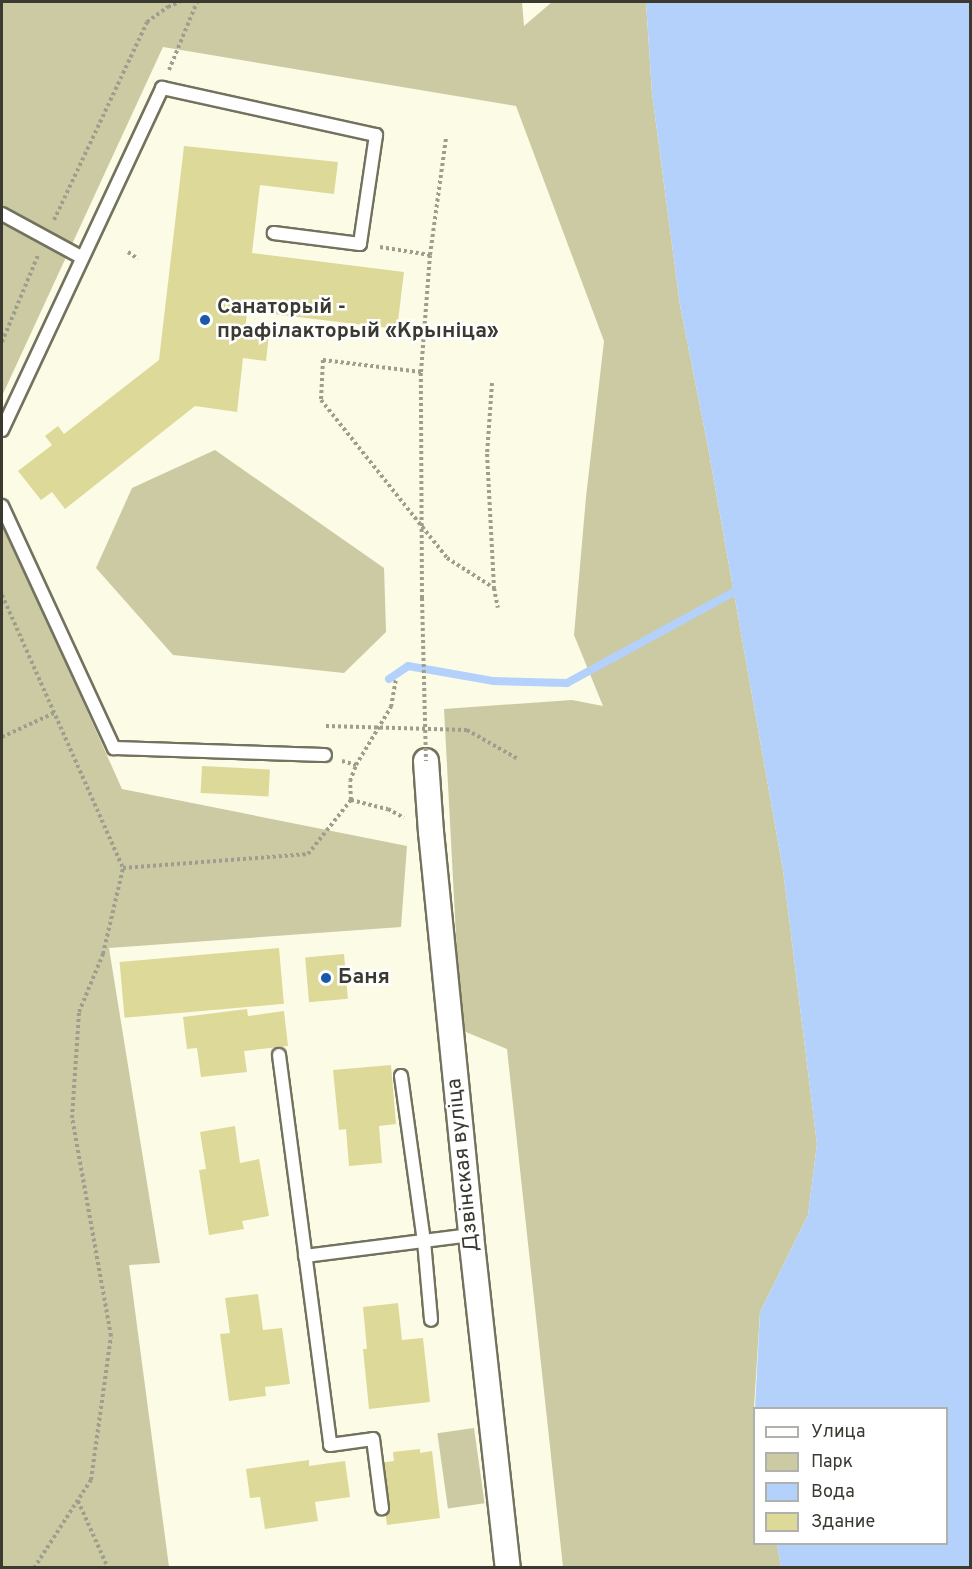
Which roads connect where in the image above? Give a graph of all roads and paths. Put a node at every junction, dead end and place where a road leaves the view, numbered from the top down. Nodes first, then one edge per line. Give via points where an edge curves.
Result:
1 (180, 2) edge
2 (197, 2) edge
3 (162, 88) junction
4 (446, 138) dead end
5 (2, 214) edge
6 (274, 233) dead end
7 (45, 238) junction
8 (360, 244) junction
9 (128, 252) dead end
10 (430, 255) junction
11 (81, 257) junction
12 (138, 259) dead end
13 (2, 342) edge
14 (421, 372) junction
15 (492, 383) dead end
16 (2, 430) edge
17 (2, 506) edge
18 (421, 527) junction
19 (494, 588) junction
20 (2, 595) edge
21 (498, 608) dead end
22 (396, 680) dead end
23 (54, 712) junction
24 (2, 737) edge
25 (325, 755) dead end
26 (426, 761) joint
27 (351, 800) junction
28 (388, 809) dead end
29 (123, 868) junction
30 (279, 1055) dead end
31 (401, 1076) dead end
32 (471, 1235) junction
33 (424, 1241) junction
34 (305, 1256) junction
35 (431, 1320) dead end
36 (78, 1500) junction
37 (382, 1508) dead end
38 (34, 1568) edge
39 (108, 1568) edge
40 (508, 1568) edge

1 - 7 path via 147,22
2 - 3 path
3 - 8 lane via 376,135
3 - 11 lane
4 - 10 path
5 - 7 lane
6 - 8 lane
7 - 11 lane
7 - 13 path
8 - 10 path
9 - 12 path
10 - 14 path
11 - 16 lane
14 - 18 path
14 - 18 path via 322,360 321,400
15 - 19 path via 487,454
17 - 25 lane via 114,748
18 - 19 path via 447,558
18 - 26 path, bridge
19 - 21 path
20 - 23 path
22 - 27 path via 391,707 356,765 350,781
23 - 24 path
23 - 29 path
26 - 32 street, Дзвінская вуліца
27 - 28 path
27 - 29 path via 308,854
29 - 36 path via 104,954 79,1012 72,1118 111,1336 91,1480
30 - 34 lane
31 - 33 lane
32 - 33 lane
32 - 40 street, Дзвінская вуліца
33 - 34 lane
33 - 35 lane
34 - 37 lane via 330,1445 373,1439
36 - 38 path
36 - 39 path

